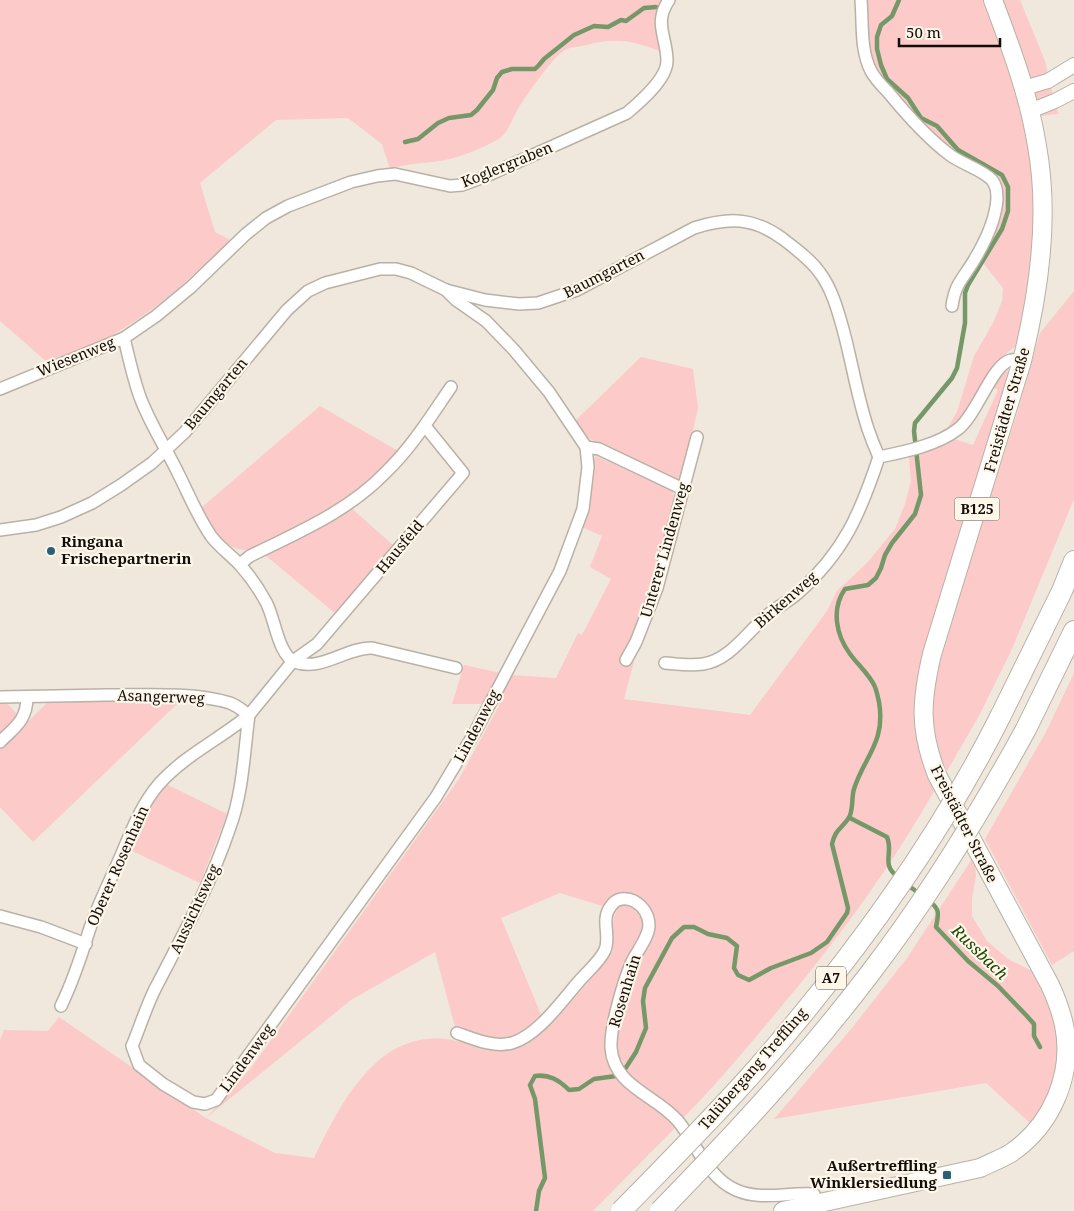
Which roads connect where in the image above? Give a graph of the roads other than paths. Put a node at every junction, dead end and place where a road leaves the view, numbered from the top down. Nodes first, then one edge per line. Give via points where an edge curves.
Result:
1 (669, 0) edge
2 (861, 0) edge
3 (993, 0) edge
4 (1074, 65) edge
5 (1024, 88) junction
6 (1074, 91) edge
7 (1030, 111) junction
8 (446, 290) junction
9 (952, 306) dead end
10 (124, 338) junction
11 (1022, 361) junction
12 (451, 387) dead end
13 (0, 389) edge
14 (424, 426) junction
15 (696, 437) dead end
16 (586, 447) junction
17 (167, 450) junction
18 (879, 457) junction
19 (683, 489) junction
20 (0, 530) edge
21 (1074, 561) edge
22 (240, 564) junction
23 (1074, 631) edge
24 (626, 660) dead end
25 (293, 662) junction
26 (665, 663) dead end
27 (456, 668) dead end
28 (0, 697) edge
29 (27, 697) junction
30 (249, 715) junction
31 (0, 742) edge
32 (0, 916) edge
33 (86, 944) junction
34 (61, 1006) dead end
35 (1069, 1026) edge
36 (457, 1033) dead end
37 (163, 1084) joint
38 (814, 1194) dead end
39 (621, 1211) edge
40 (660, 1211) edge
41 (784, 1211) edge

1 - 10 street, Koglergraben via 662,12 661,25 667,61 665,70 641,102 627,113 462,185 450,186 394,174 351,182 288,206 246,234 156,316
2 - 9 street via 863,43 872,73 932,140 992,180 996,187 997,198 988,231 958,282
3 - 5 main road, Freistädter Straße / B125
4 - 5 street via 1048,81
5 - 7 main road, Freistädter Straße / B125
6 - 7 street
7 - 11 main road, Freistädter Straße / B125 via 1040,168 1042,216 1036,295
8 - 16 street via 486,321 514,350 549,392
8 - 17 street, Baumgarten via 411,273 380,269 351,275 308,291 287,310
8 - 18 street, Baumgarten via 501,303 538,303 577,290 694,228 714,221 731,220 758,225 789,244 820,273 838,313 868,429
10 - 13 street, Wiesenweg
10 - 17 street, Wiesenweg via 141,399
11 - 18 street via 1012,359 995,371 975,409 959,429 916,448
11 - 35 main road, Freistädter Straße / B125 via 932,654 922,709 924,734 937,775
12 - 14 street
14 - 22 street via 385,474 348,504
14 - 25 street, Hausfeld via 463,472 317,644
15 - 19 street, Unterer Lindenweg
16 - 19 street via 599,449
16 - 37 street, Lindenweg via 588,467 583,509 560,571 475,732 436,797 216,1100 205,1104 193,1102
17 - 20 street, Baumgarten via 121,485 92,502 36,525
17 - 22 street, Wiesenweg via 203,524 220,547
18 - 26 street, Birkenweg via 865,499 837,551 797,594 717,659 705,664
19 - 24 street, Unterer Lindenweg via 657,588
21 - 39 highway, Talübergang Treffling / A7, bridge via 1001,715 966,780 887,902 845,960 759,1066
22 - 25 street, Wiesenweg via 267,604 282,650
23 - 40 highway, Talübergang Treffling / A7, bridge via 1026,729 965,836 909,920 826,1030 775,1090
25 - 27 street via 316,663 363,647
25 - 30 street
28 - 29 street, Asangerweg
29 - 30 street, Asangerweg via 141,695 201,698 230,703
29 - 31 street via 25,714
30 - 33 street, Oberer Rosenhain via 198,750 150,796 118,862
30 - 37 street, Aussichtsweg via 238,800 231,826 132,1046 139,1065
32 - 33 street, Oberer Rosenhain
33 - 34 street, Oberer Rosenhain
35 - 41 main road, B125 via 1062,1083 1055,1101 1035,1132 1012,1152 980,1168
36 - 38 street, Rosenhain via 492,1044 503,1044 513,1043 536,1029 605,950 607,912 611,905 624,898 630,900 641,906 649,925 631,964 612,1032 611,1047 617,1070 677,1120 696,1150 725,1184 758,1196

